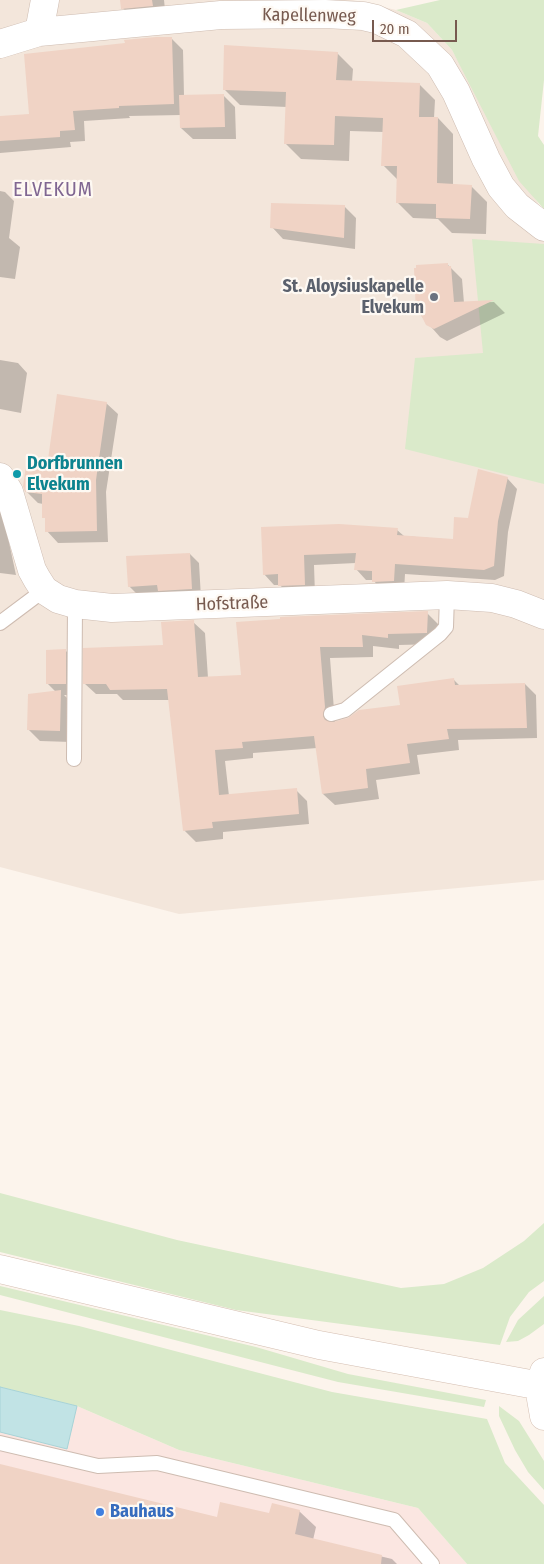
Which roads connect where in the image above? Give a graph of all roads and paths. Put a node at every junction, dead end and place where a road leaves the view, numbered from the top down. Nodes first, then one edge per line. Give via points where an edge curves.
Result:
1 (45, 0) edge
2 (39, 32) junction
3 (0, 44) edge
4 (544, 226) edge
5 (0, 477) edge
6 (44, 590) junction
7 (447, 595) junction
8 (75, 604) junction
9 (544, 615) edge
10 (0, 623) edge
11 (331, 714) dead end
12 (74, 760) dead end
13 (0, 1269) edge
14 (543, 1379) edge
15 (544, 1416) edge
16 (0, 1443) edge
17 (432, 1564) edge

1 - 2 street
2 - 3 street, Kapellenweg
2 - 4 street, Kapellenweg via 221,15 325,14 376,19 407,34 440,65 501,187 518,206
5 - 6 street via 9,492 32,570
6 - 8 street, Hofstraße
6 - 10 lane
7 - 8 street, Hofstraße via 112,608
7 - 9 street, Hofstraße via 492,598
7 - 11 lane via 446,627 440,634 345,710
8 - 12 lane
13 - 14 street via 320,1345
14 - 15 street
16 - 17 lane via 98,1466 157,1463 394,1520

